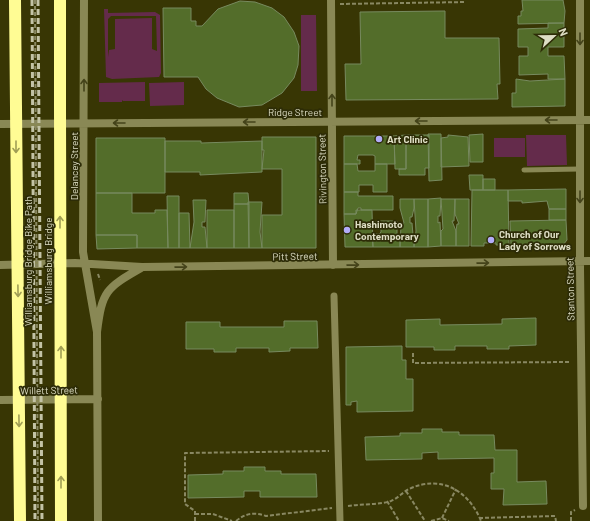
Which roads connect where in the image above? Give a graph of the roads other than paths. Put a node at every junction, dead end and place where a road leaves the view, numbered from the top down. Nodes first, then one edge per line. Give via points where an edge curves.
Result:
1 (15, 0) edge
2 (60, 0) edge
3 (84, 0) edge
4 (331, 0) edge
5 (580, 0) edge
6 (580, 120) junction
7 (590, 120) edge
8 (332, 122) junction
9 (84, 123) junction
10 (0, 124) edge
11 (580, 169) junction
12 (524, 170) dead end
13 (580, 261) junction
14 (590, 261) edge
15 (0, 264) edge
16 (84, 264) junction
17 (333, 266) junction
18 (142, 268) junction
19 (334, 296) dead end
20 (97, 332) junction
21 (98, 399) junction
22 (0, 400) edge
23 (583, 506) dead end
24 (20, 521) edge
25 (62, 521) edge
26 (98, 521) edge
27 (340, 521) edge

1 -> 24 highway, bridge
25 -> 2 highway, Williamsburg Bridge, bridge
9 -> 3 street, Delancey Street
8 -> 4 street, Rivington Street
5 -> 6 street, Stanton Street
6 - 7 street, Ridge Street
6 -> 8 street, Ridge Street
6 - 11 street, Stanton Street
8 -> 9 street, Ridge Street
8 - 17 street, Rivington Street
9 - 10 street, Ridge Street
9 - 16 street, Delancey Street
11 - 12 lane
11 -> 13 street, Stanton Street
13 - 14 street, Pitt Street
17 -> 13 street, Pitt Street
13 - 23 street, Stanton Street
15 - 16 street, Pitt Street
16 - 18 street, Pitt Street
16 - 20 street, Delancey Street
18 -> 17 street, Pitt Street
18 - 20 street, Delancey Street via 117,281 107,292 100,308
19 - 27 street
20 - 21 street, Delancey Street
21 - 22 street, Willett Street
21 - 26 street, Delancey Street

